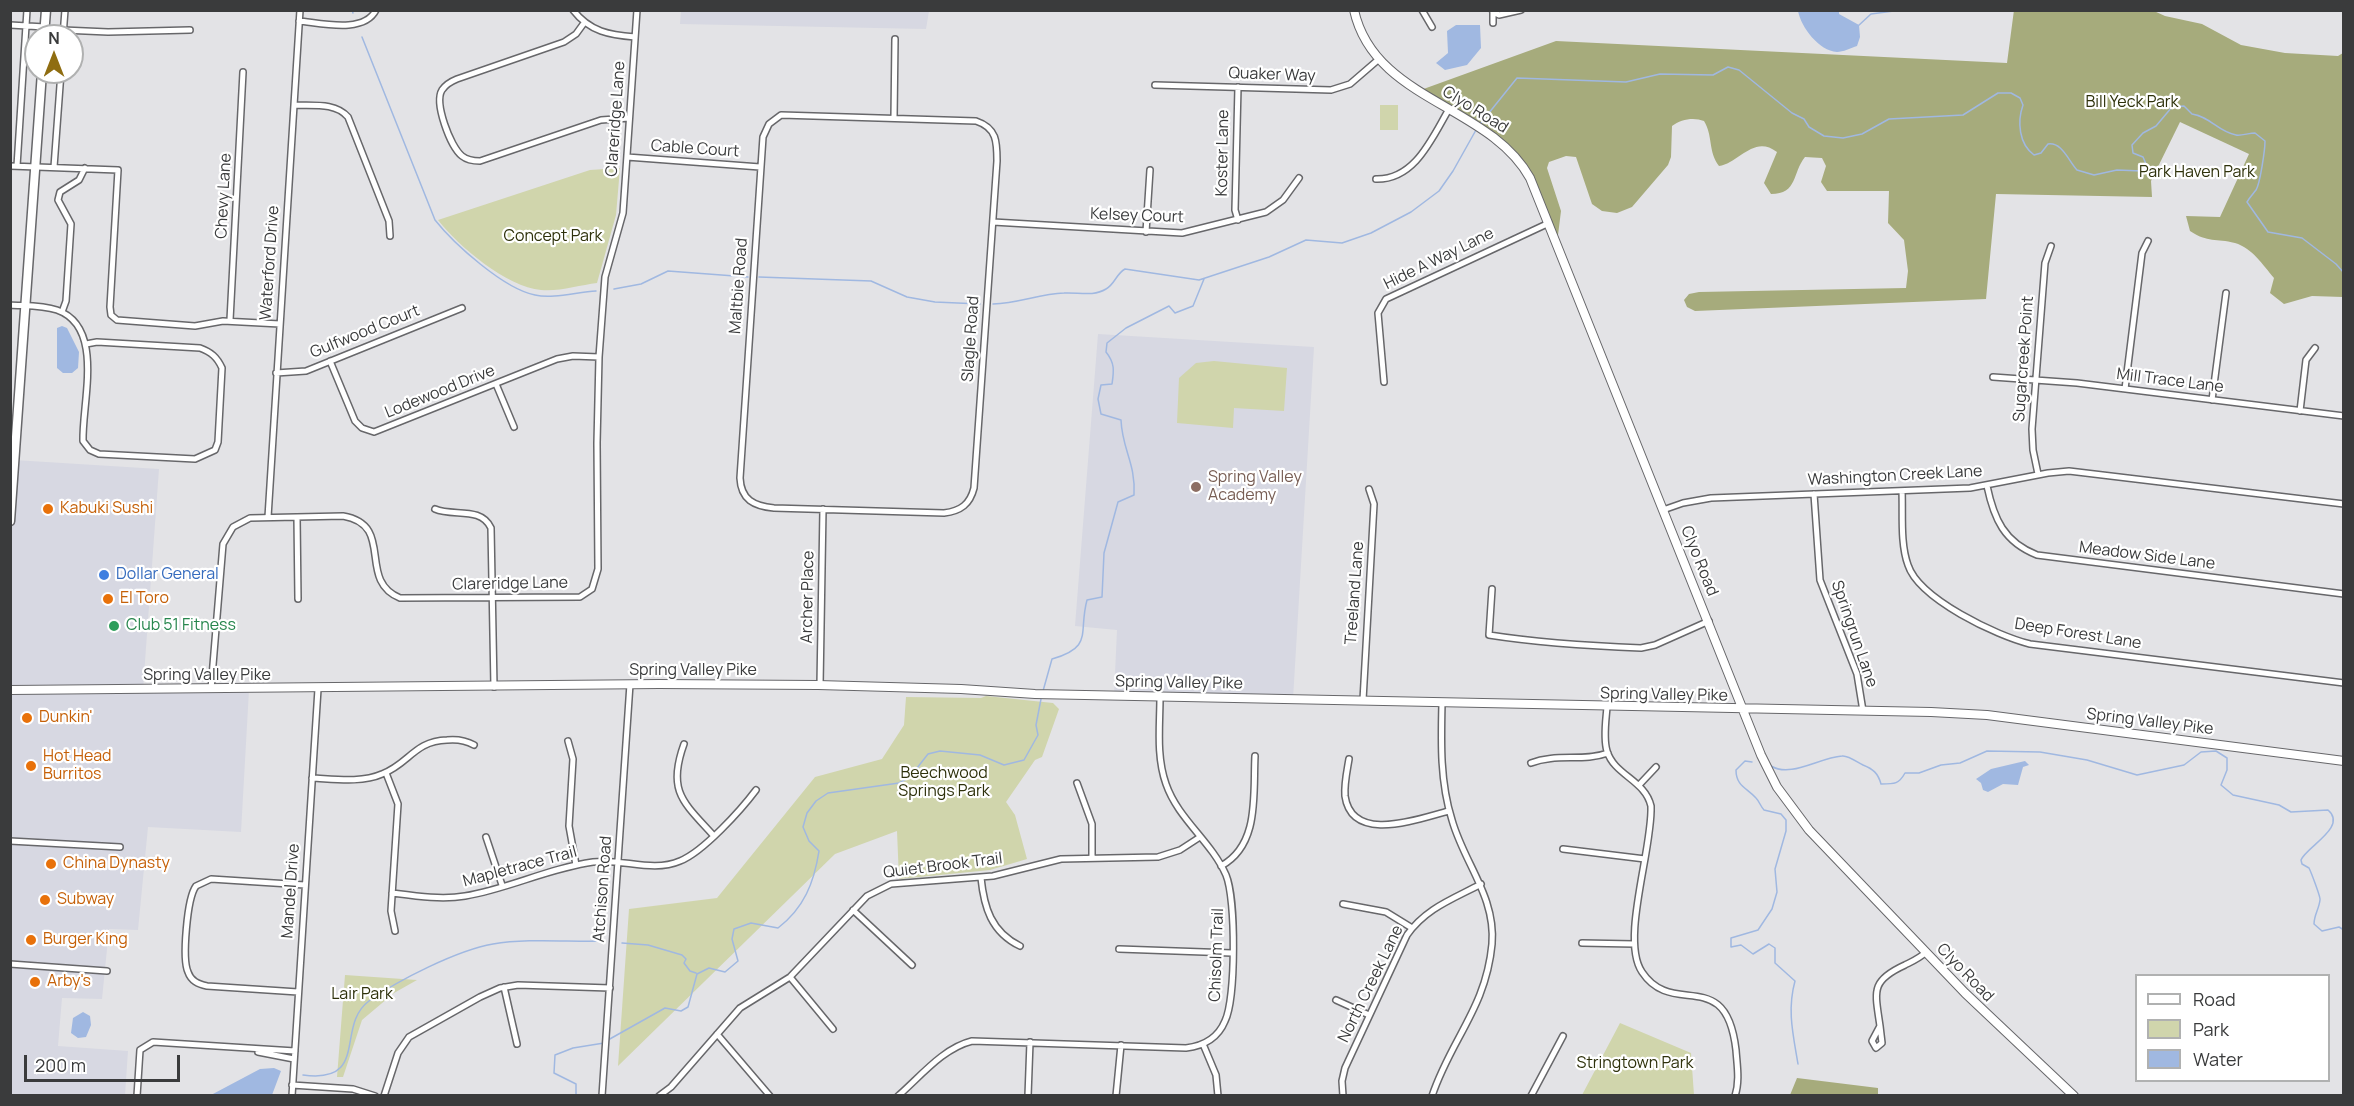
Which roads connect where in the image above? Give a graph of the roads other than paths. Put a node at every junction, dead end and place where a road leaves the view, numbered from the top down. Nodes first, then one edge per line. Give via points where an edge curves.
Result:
1 (300, 10) edge
2 (376, 10) edge
3 (573, 10) edge
4 (637, 10) edge
5 (1354, 10) edge
6 (1422, 10) edge
7 (1521, 10) edge
8 (1492, 11) edge
9 (299, 21) junction
10 (584, 23) junction
11 (1494, 23) dead end
12 (1432, 27) dead end
13 (190, 30) dead end
14 (84, 33) edge
15 (635, 36) junction
16 (895, 39) dead end
17 (24, 49) edge
18 (1379, 59) junction
19 (243, 72) dead end
20 (41, 84) edge
21 (60, 84) edge
22 (1155, 85) dead end
23 (1238, 87) junction
24 (294, 105) junction
25 (1449, 109) junction
26 (629, 118) junction
27 (894, 118) junction
28 (627, 157) junction
29 (14, 166) edge
30 (36, 167) junction
31 (54, 167) junction
32 (760, 167) junction
33 (85, 168) junction
34 (1150, 170) dead end
35 (1299, 178) dead end
36 (1376, 179) dead end
37 (1238, 220) junction
38 (993, 222) junction
39 (1549, 223) junction
40 (1146, 232) junction
41 (390, 236) dead end
42 (2148, 241) dead end
43 (2051, 246) dead end
44 (2226, 293) dead end
45 (10, 305) edge
46 (24, 306) junction
47 (462, 308) dead end
48 (62, 312) junction
49 (230, 320) junction
50 (279, 324) junction
51 (86, 344) junction
52 (2315, 348) dead end
53 (599, 357) junction
54 (330, 361) junction
55 (276, 373) junction
56 (1993, 377) dead end
57 (2036, 381) junction
58 (1384, 382) dead end
59 (496, 384) junction
60 (2125, 389) junction
61 (2212, 400) junction
62 (2300, 411) junction
63 (2343, 416) edge
64 (514, 427) dead end
65 (11, 470) edge
66 (2038, 474) junction
67 (1987, 486) junction
68 (1369, 489) dead end
69 (1902, 491) junction
70 (1814, 494) junction
71 (2343, 504) edge
72 (435, 508) dead end
73 (823, 509) junction
74 (1663, 510) junction
75 (297, 516) junction
76 (268, 517) junction
77 (10, 525) edge
78 (1492, 589) dead end
79 (2343, 594) edge
80 (493, 598) junction
81 (298, 599) dead end
82 (1709, 621) junction
83 (2343, 683) edge
84 (630, 684) junction
85 (820, 685) junction
86 (494, 687) junction
87 (211, 689) junction
88 (318, 689) junction
89 (10, 690) edge
90 (1160, 697) junction
91 (1363, 700) junction
92 (1442, 703) junction
93 (1607, 707) junction
94 (1745, 709) junction
95 (1863, 711) junction
96 (568, 741) dead end
97 (684, 744) dead end
98 (474, 745) dead end
99 (1608, 753) junction
100 (1255, 756) dead end
101 (1349, 759) dead end
102 (2343, 761) edge
103 (1531, 763) dead end
104 (1656, 767) dead end
105 (386, 773) junction
106 (312, 778) junction
107 (1077, 783) dead end
108 (1640, 784) junction
109 (756, 790) dead end
110 (1449, 811) junction
111 (713, 835) junction
112 (486, 837) dead end
113 (1200, 837) junction
114 (10, 841) edge
115 (120, 847) dead end
116 (1563, 849) dead end
117 (1092, 858) junction
118 (1645, 859) junction
119 (618, 862) junction
120 (576, 865) junction
121 (1221, 866) junction
122 (981, 878) junction
123 (1481, 884) junction
124 (305, 885) junction
125 (502, 885) junction
126 (392, 893) junction
127 (1343, 904) dead end
128 (853, 910) junction
129 (1412, 928) junction
130 (395, 931) dead end
131 (1582, 943) dead end
132 (1634, 944) junction
133 (1020, 946) dead end
134 (1119, 949) dead end
135 (1926, 952) junction
136 (1232, 953) junction
137 (10, 964) edge
138 (912, 965) dead end
139 (107, 970) dead end
140 (790, 977) junction
141 (504, 987) junction
142 (610, 988) junction
143 (298, 992) junction
144 (1336, 1000) dead end
145 (1369, 1015) junction
146 (1880, 1026) dead end
147 (833, 1029) dead end
148 (717, 1034) junction
149 (1563, 1036) dead end
150 (1030, 1042) junction
151 (517, 1044) dead end
152 (1203, 1044) junction
153 (1121, 1046) junction
154 (254, 1050) junction
155 (295, 1051) junction
156 (294, 1059) junction
157 (292, 1085) junction
158 (904, 1090) junction
159 (137, 1095) edge
160 (292, 1095) edge
161 (375, 1095) edge
162 (384, 1095) edge
163 (602, 1095) edge
164 (659, 1095) edge
165 (770, 1095) edge
166 (898, 1095) edge
167 (910, 1095) edge
168 (1028, 1095) edge
169 (1116, 1095) edge
170 (1218, 1095) edge
171 (1343, 1095) edge
172 (1432, 1095) edge
173 (1531, 1095) edge
174 (1735, 1095) edge
175 (2074, 1095) edge

1 - 9 street, Waterford Drive
2 - 9 street via 366,21 355,25
3 - 10 street
4 - 15 street, Clareridge Lane
5 - 18 street, Clyo Road via 1366,42
6 - 12 street
7 - 8 street via 1498,15
8 - 11 street
9 - 24 street, Waterford Drive
10 - 15 street via 600,32
10 - 26 street via 564,42 445,86 439,105 454,146 466,158 480,161 601,120
13 - 14 street
15 - 26 street, Clareridge Lane
16 - 27 street
17 - 29 street
18 - 23 street, Quaker Way via 1340,88
18 - 25 street, Clyo Road via 1407,83
19 - 49 street, Chevy Lane
20 - 30 main road
21 - 31 street
22 - 23 street, Quaker Way
23 - 37 street, Koster Lane
24 - 41 street via 331,107 348,117 389,220
24 - 50 street, Waterford Drive
25 - 36 street via 1414,164 1395,176
25 - 39 street, Clyo Road via 1502,142 1525,168
26 - 28 street, Clareridge Lane
27 - 32 street, Maltbie Road via 776,117 763,135
27 - 38 street, Slagle Road via 976,121 990,129 997,145
28 - 32 street, Cable Court
28 - 53 street, Clareridge Lane via 622,224 605,277
29 - 30 street
30 - 31 street
30 - 46 main road
31 - 33 street
32 - 73 street, Maltbie Road via 740,486 748,500 763,507
33 - 48 street via 79,180 60,192 58,201 71,224
33 - 49 street via 118,170 110,307 114,319 195,326
34 - 40 street
35 - 37 street, Kelsey Court via 1276,206
37 - 40 street, Kelsey Court via 1182,233
38 - 40 street, Kelsey Court
38 - 73 street, Slagle Road via 970,501 944,513
39 - 58 street, Hide A Way Lane via 1386,299 1378,313
39 - 74 street, Clyo Road
42 - 60 street via 2142,253
43 - 57 street, Sugarcreek Point via 2045,263
44 - 61 street
45 - 46 street
46 - 48 street
46 - 65 main road
47 - 54 street, Gulfwood Court
48 - 51 street via 78,324
49 - 50 street
50 - 55 street, Waterford Drive
51 - 51 street via 83,432 84,443 90,450 99,454 195,459 215,450 222,368 219,360 200,348
52 - 62 street via 2306,360
53 - 59 street, Lodewood Drive via 565,357
53 - 80 street, Clareridge Lane via 595,583 580,597
54 - 55 street, Gulfwood Court via 298,373
54 - 59 street, Lodewood Drive via 355,421 368,431 388,428
55 - 76 street, Waterford Drive
56 - 57 street, Mill Trace Lane
57 - 60 street, Mill Trace Lane
57 - 66 street, Sugarcreek Point via 2032,443
59 - 64 street
60 - 61 street, Mill Trace Lane
61 - 62 street, Mill Trace Lane
62 - 63 street, Mill Trace Lane
65 - 77 main road
66 - 67 street, Washington Creek Lane
66 - 71 street, Washington Creek Lane via 2069,471
67 - 69 street, Washington Creek Lane
67 - 79 street, Meadow Side Lane via 2001,529 2020,547 2037,555
68 - 91 street, Treeland Lane via 1374,504
69 - 70 street, Washington Creek Lane
69 - 83 street, Deep Forest Lane via 1905,556 1912,575 1929,593 2003,636 2030,644
70 - 74 street, Washington Creek Lane via 1698,499
70 - 95 street, Springrun Lane via 1820,580 1860,684
72 - 80 street via 451,514 473,514 488,521 492,533
73 - 85 street, Archer Place
74 - 82 street, Clyo Road
75 - 76 street, Clareridge Lane
75 - 80 street, Clareridge Lane via 343,516 361,522 374,543 378,578 395,596 415,600
75 - 81 street
76 - 87 street, Clareridge Lane via 239,522 223,544
78 - 82 street via 1489,635 1522,640 1641,648
80 - 86 street
82 - 94 street, Clyo Road
84 - 85 street, Spring Valley Pike
84 - 86 street, Spring Valley Pike
84 - 119 street, Atchison Road
85 - 90 street, Spring Valley Pike
86 - 88 street, Spring Valley Pike
87 - 88 street, Spring Valley Pike
87 - 89 street, Spring Valley Pike
88 - 106 street, Mandel Drive
90 - 91 street, Spring Valley Pike
90 - 113 street, Chisolm Trail via 1160,749 1165,781 1176,806
91 - 92 street, Spring Valley Pike
92 - 93 street, Spring Valley Pike
92 - 110 street via 1441,763
93 - 94 street, Spring Valley Pike
93 - 99 street
94 - 95 street, Spring Valley Pike
94 - 135 street, Clyo Road via 1770,774 1793,812
95 - 102 street, Spring Valley Pike via 1979,714
96 - 120 street via 573,759 569,826
97 - 111 street via 675,771 679,794
98 - 105 street via 459,740 430,741
99 - 103 street via 1588,758 1545,758
99 - 108 street via 1616,765
100 - 121 street via 1249,833 1239,853
101 - 110 street via 1346,800 1365,822 1385,826
104 - 108 street
105 - 106 street via 363,778
105 - 126 street via 398,804
106 - 124 street, Mandel Drive
107 - 117 street via 1092,824
108 - 118 street via 1651,806
109 - 111 street, Mapletrace Trail via 743,808
110 - 123 street
111 - 119 street, Mapletrace Trail via 694,853 669,865
112 - 125 street
113 - 117 street, Quiet Brook Trail via 1180,850 1158,857
113 - 121 street, Chisolm Trail
114 - 115 street
116 - 118 street
117 - 122 street, Quiet Brook Trail via 1061,859
118 - 132 street
119 - 120 street, Mapletrace Trail
119 - 142 street, Atchison Road
120 - 125 street, Mapletrace Trail
121 - 136 street, Chisolm Trail via 1233,902
122 - 128 street, Quiet Brook Trail via 884,885
122 - 133 street via 988,916 1006,938
123 - 129 street, North Creek Lane via 1436,907
123 - 172 street via 1492,932 1485,982 1476,1010 1442,1068
124 - 143 street, Mandel Drive
124 - 143 street via 207,880 192,891 185,964 193,980 207,986
125 - 126 street, Mapletrace Trail via 458,897
126 - 130 street
127 - 129 street via 1386,912
128 - 138 street
128 - 140 street, Quiet Brook Trail
129 - 145 street, North Creek Lane
131 - 132 street
132 - 174 street via 1638,966 1652,983 1673,993 1705,998 1727,1014 1734,1034 1738,1080
134 - 136 street
135 - 146 street via 1879,981 1876,991
135 - 175 street, Clyo Road
136 - 152 street, Chisolm Trail via 1229,1011 1219,1031
137 - 139 street
140 - 147 street
140 - 148 street, Quiet Brook Trail via 745,1004
141 - 142 street
141 - 151 street
141 - 162 street via 480,996 409,1037 398,1053
142 - 163 street, Atchison Road
143 - 155 street, Mandel Drive
144 - 145 street
145 - 171 street, North Creek Lane via 1346,1068
148 - 164 street, Quiet Brook Trail via 671,1087
148 - 165 street
149 - 173 street
150 - 153 street
150 - 158 street via 965,1043
150 - 168 street
152 - 153 street via 1186,1048
152 - 170 street via 1216,1075
153 - 169 street
154 - 155 street
154 - 156 street
154 - 159 street via 172,1042 146,1045 140,1050
155 - 156 street, Mandel Drive
156 - 157 street, Mandel Drive
157 - 160 street, Mandel Drive
157 - 161 street via 353,1089
158 - 166 street
158 - 167 street

